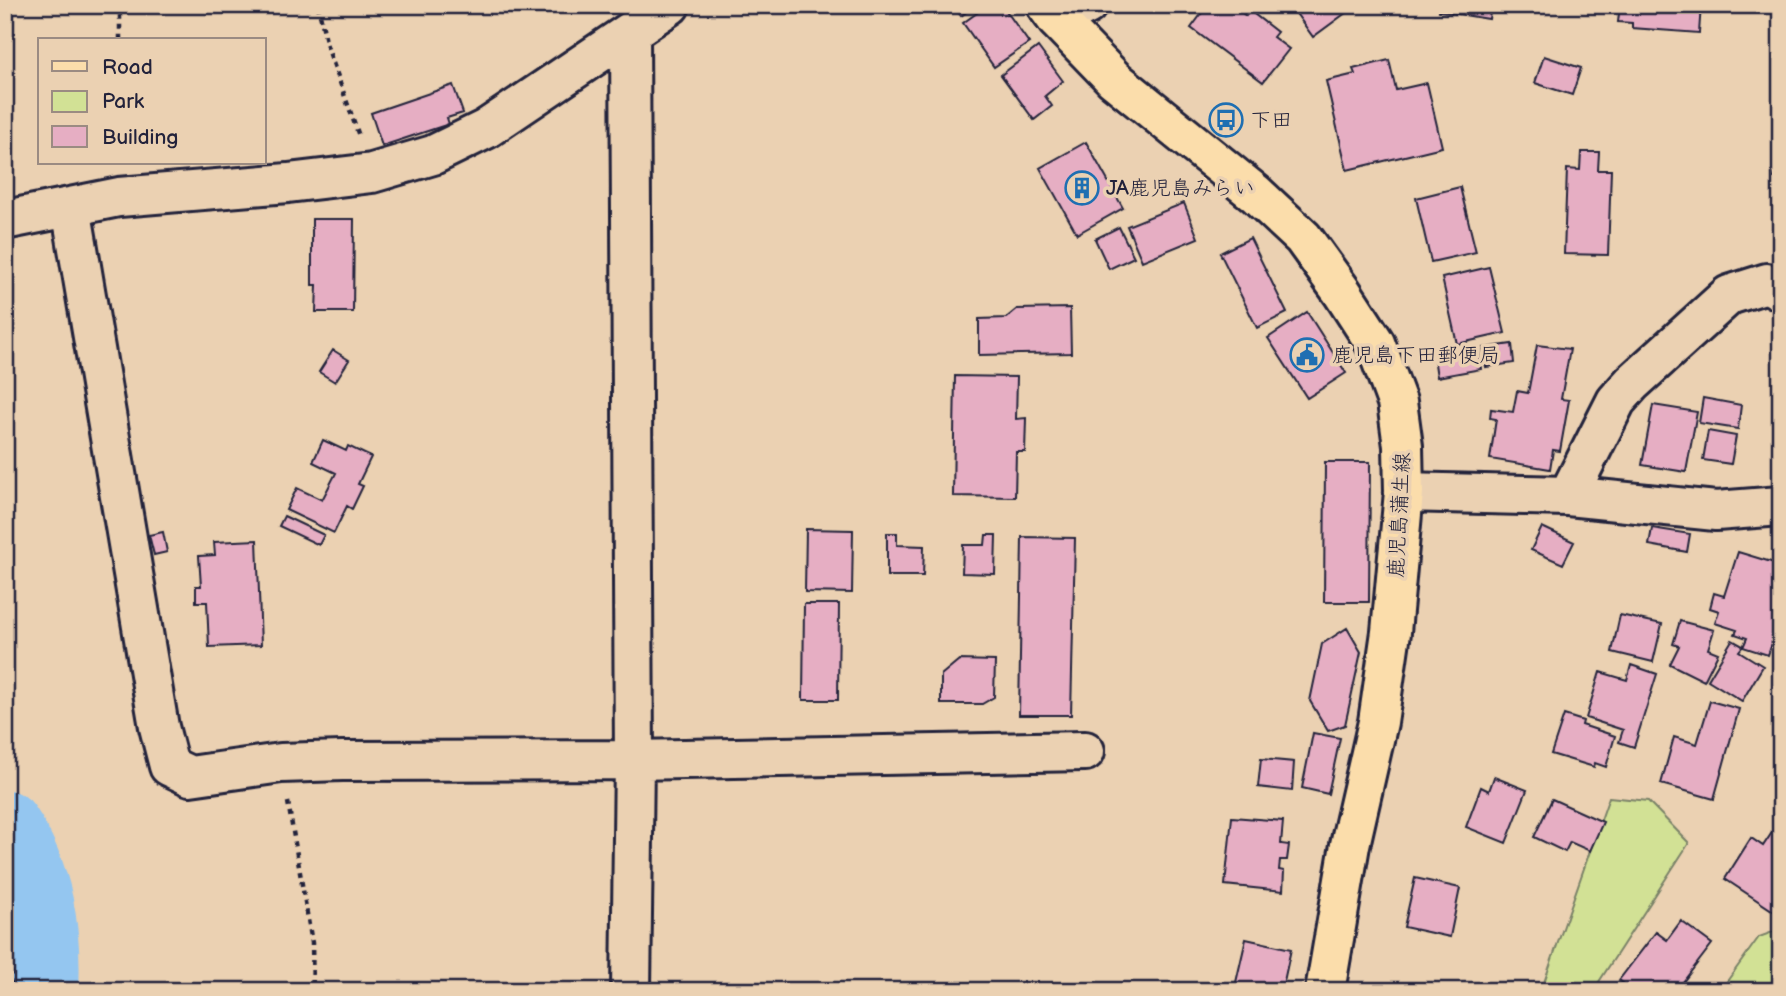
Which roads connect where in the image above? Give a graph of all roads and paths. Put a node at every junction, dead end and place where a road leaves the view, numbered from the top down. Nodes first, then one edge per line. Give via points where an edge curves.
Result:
1 (118, 5) edge
2 (318, 5) edge
3 (670, 5) edge
4 (1064, 10) edge
5 (631, 32) junction
6 (120, 38) edge
7 (372, 173) junction
8 (71, 207) junction
9 (5, 220) edge
10 (1781, 291) edge
11 (1404, 492) junction
12 (1569, 496) junction
13 (1781, 506) edge
14 (1085, 751) dead end
15 (634, 760) junction
16 (281, 763) junction
17 (5, 903) edge
18 (11, 991) edge
19 (313, 991) edge
20 (631, 991) edge
21 (1325, 991) edge

1 - 6 path
2 - 7 path via 327,46
3 - 5 street
4 - 11 main road, 鹿児島蒲生線 via 1114,79 1256,194 1303,238 1342,292 1375,342 1397,402
5 - 7 street via 486,129 433,155
5 - 15 street
7 - 8 street via 119,197
8 - 9 street
8 - 16 street via 169,766 190,776
10 - 12 street via 1767,283 1729,296 1632,383 1616,401
11 - 12 street
11 - 21 main road, 鹿児島蒲生線 via 1378,722 1350,845
12 - 13 street via 1716,511
14 - 15 street
15 - 16 street
15 - 20 street
16 - 19 path via 312,943
17 - 18 path via 12,912

